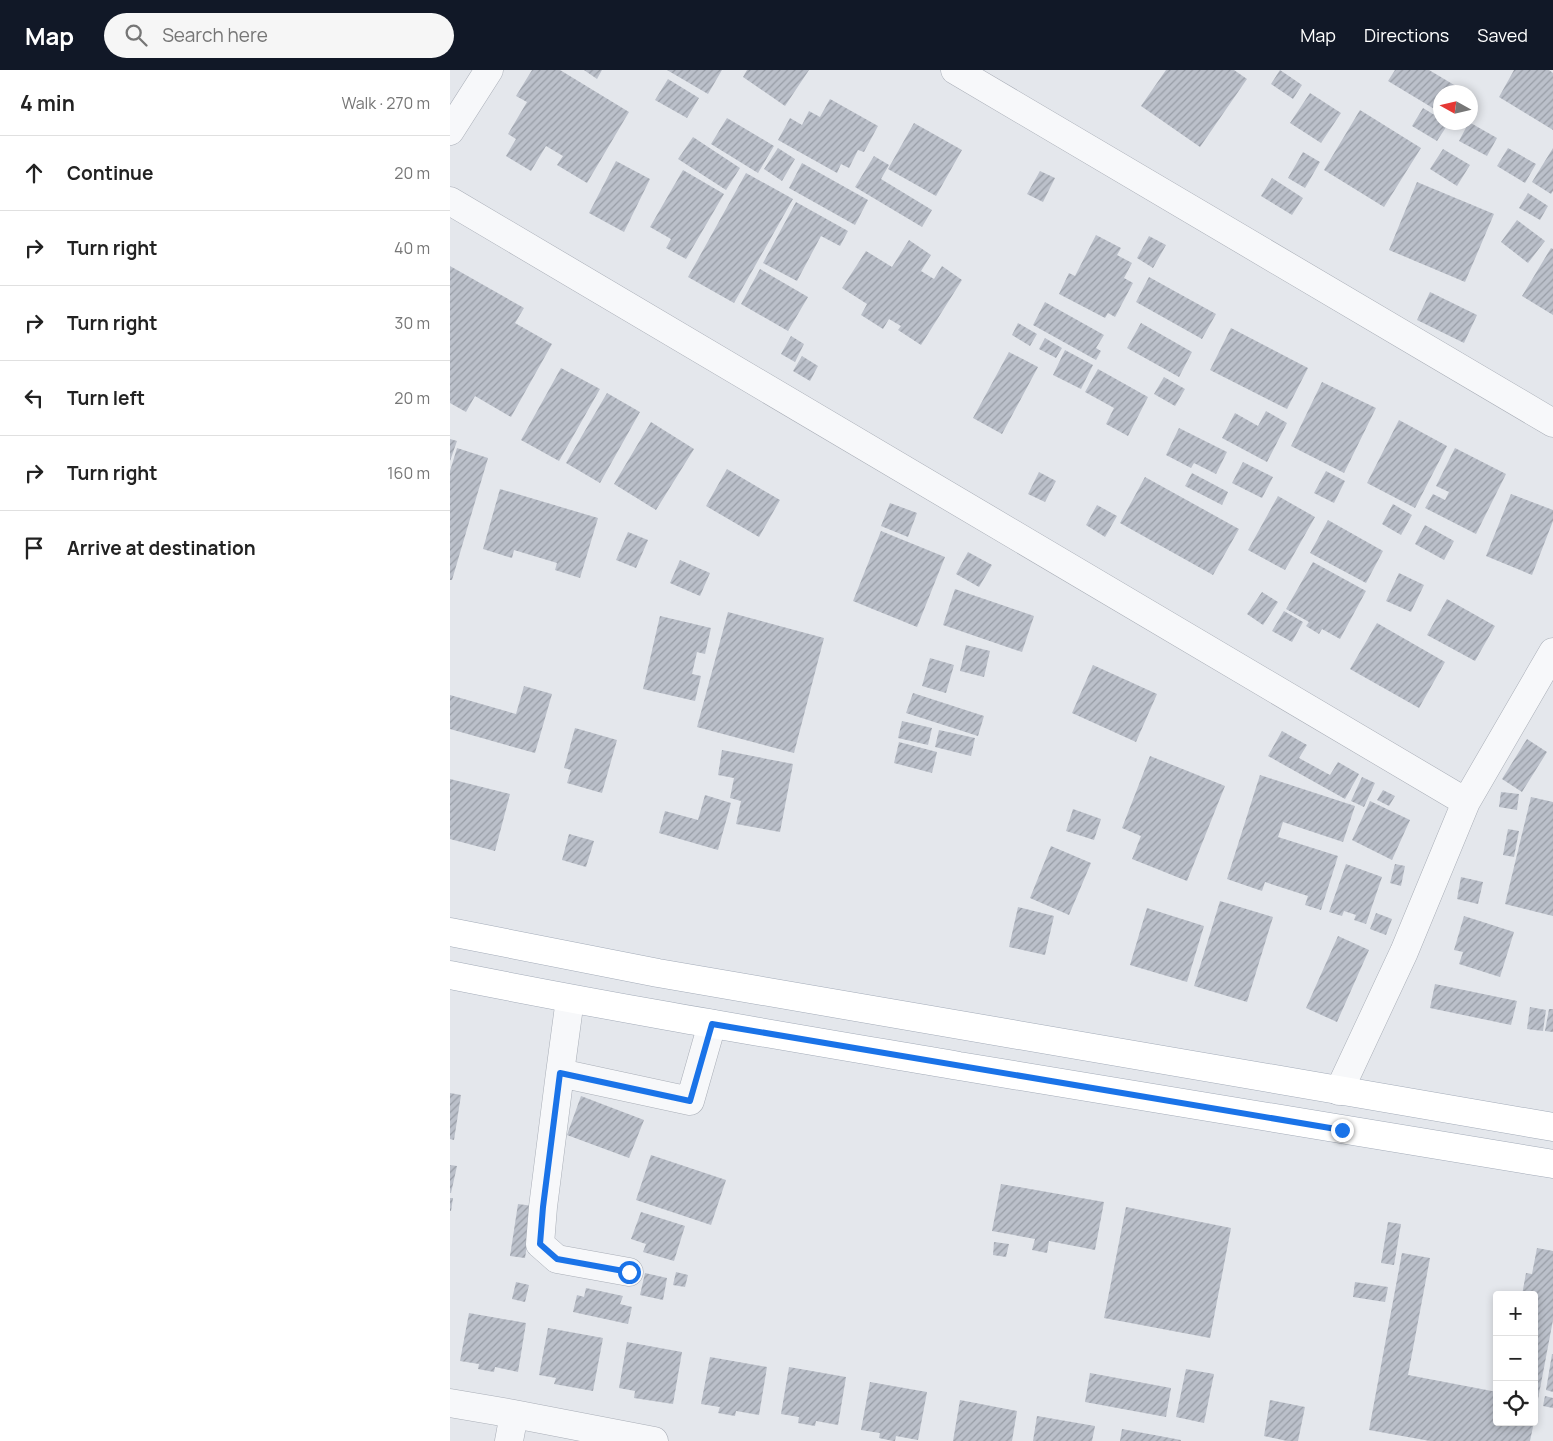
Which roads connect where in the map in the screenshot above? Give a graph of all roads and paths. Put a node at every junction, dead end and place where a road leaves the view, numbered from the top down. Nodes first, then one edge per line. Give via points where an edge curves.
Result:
1 (489, 70) edge
2 (955, 70) edge
3 (450, 131) edge
4 (450, 201) edge
5 (1553, 423) edge
6 (1553, 652) edge
7 (1466, 802) junction
8 (450, 932) edge
9 (450, 975) edge
10 (570, 999) junction
11 (712, 1024) junction
12 (560, 1073) junction
13 (1340, 1091) junction
14 (1553, 1127) edge
15 (1553, 1164) edge
16 (629, 1272) dead end
17 (450, 1404) edge
18 (514, 1414) junction
19 (509, 1441) edge
20 (654, 1441) edge

1 - 3 street
2 - 5 street
4 - 7 street
6 - 7 street
7 - 13 street via 1404,952
8 - 13 main road via 668,975
9 - 10 main road
10 - 11 main road
10 - 12 street
11 - 12 street via 690,1101
11 - 15 main road
12 - 16 street via 540,1244 557,1259
13 - 14 main road
17 - 18 street
18 - 19 street
18 - 20 street

